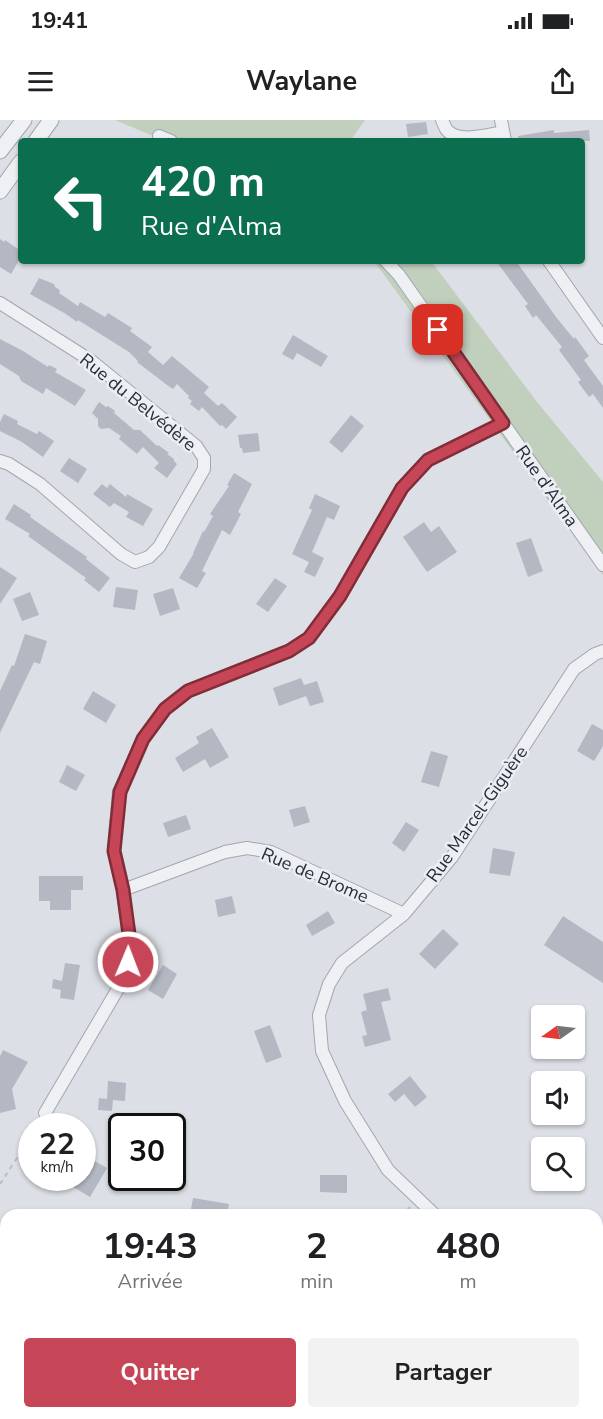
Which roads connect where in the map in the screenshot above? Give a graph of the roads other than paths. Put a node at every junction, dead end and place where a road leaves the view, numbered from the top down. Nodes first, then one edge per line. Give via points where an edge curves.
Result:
1 (24, 120) edge
2 (51, 120) edge
3 (442, 120) edge
4 (503, 131) edge
5 (38, 138) edge
6 (0, 151) edge
7 (18, 166) edge
8 (0, 191) edge
9 (389, 264) edge
10 (551, 264) edge
11 (0, 303) edge
12 (603, 338) edge
13 (503, 423) junction
14 (0, 461) edge
15 (603, 565) edge
16 (603, 651) edge
17 (123, 890) junction
18 (404, 915) junction
19 (45, 1113) dead end
20 (429, 1209) edge

1 - 6 street
2 - 5 street
3 - 4 street via 446,129 461,138
7 - 8 street
9 - 13 street, Rue d'Alma
10 - 12 street
11 - 14 street, Rue du Belvédère via 90,360 152,410 196,446 204,458 204,469 159,546 149,557 135,562 40,484
13 - 15 street, Rue d'Alma
13 - 17 street via 428,460 402,488 340,596 309,638 289,651 188,691 165,709 143,739 120,792 114,851
16 - 18 street, Rue Marcel-Giguère via 574,669 452,856
17 - 18 street, Rue de Brome via 225,852 248,848 270,852
17 - 19 street via 131,949 126,975
18 - 20 street, Rue Marcel-Giguère via 342,963 329,984 320,1015 322,1051 345,1101 388,1170

